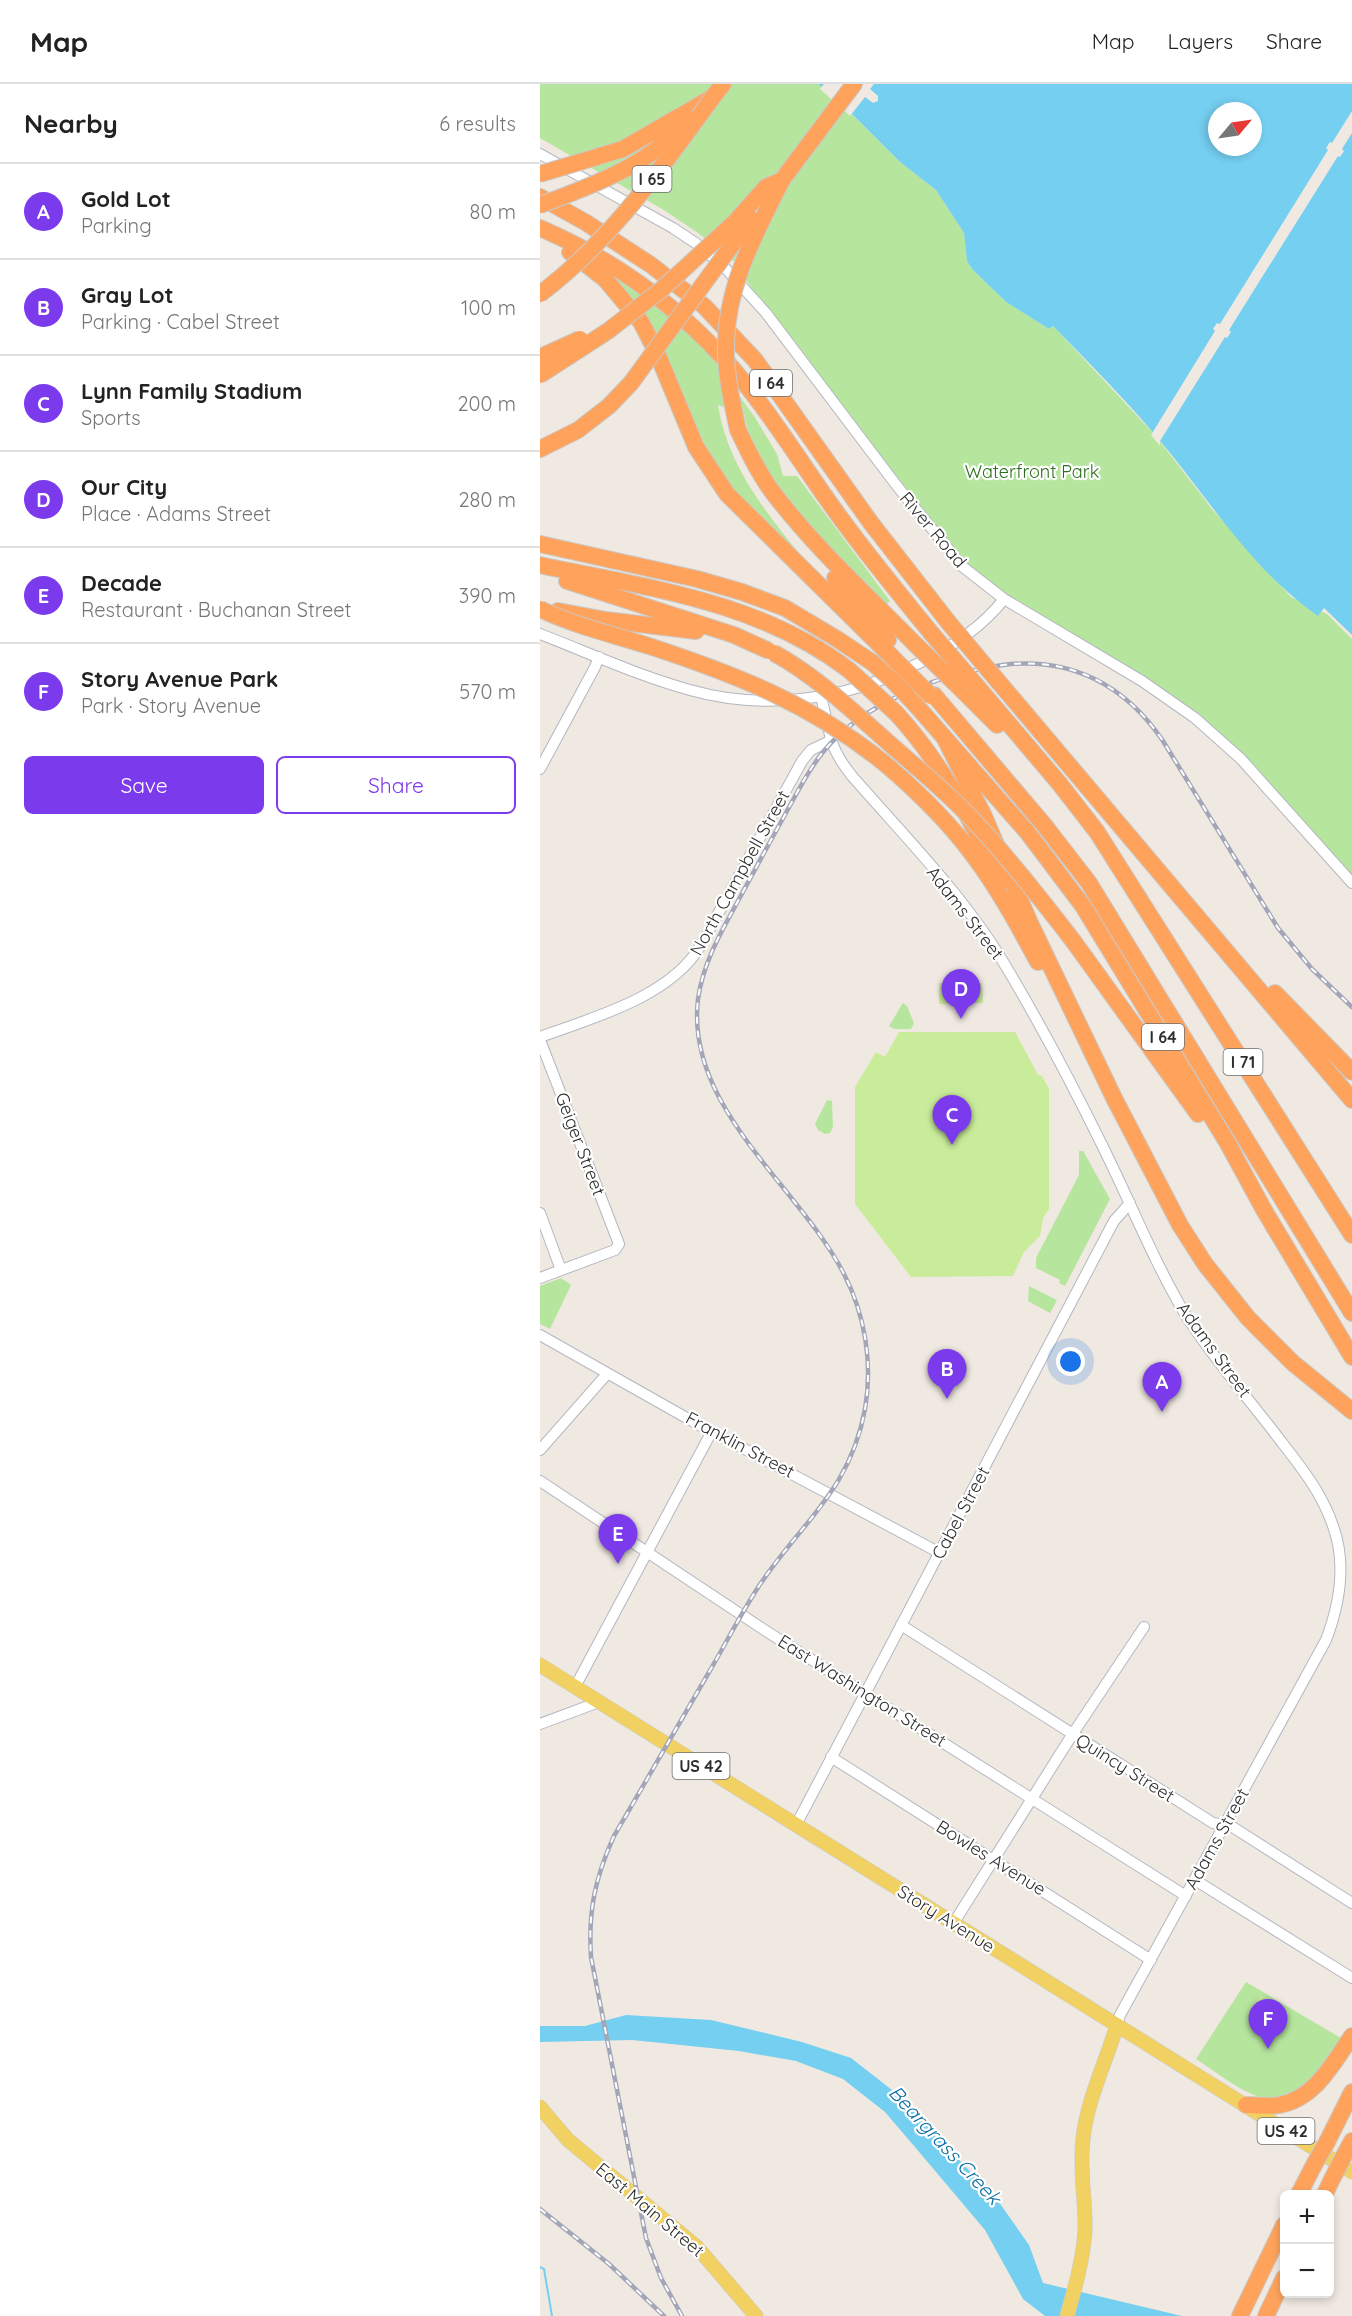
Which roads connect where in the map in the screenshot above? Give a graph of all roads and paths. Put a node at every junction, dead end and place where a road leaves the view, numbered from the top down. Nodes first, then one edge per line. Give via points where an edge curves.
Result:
1 (854, 84) edge
2 (718, 90) edge
3 (684, 114) junction
4 (540, 154) edge
5 (540, 174) edge
6 (782, 180) junction
7 (540, 197) edge
8 (540, 205) edge
9 (540, 228) edge
10 (540, 237) edge
11 (585, 255) junction
12 (540, 285) edge
13 (540, 294) edge
14 (653, 296) junction
15 (540, 357) edge
16 (540, 375) edge
17 (738, 430) junction
18 (540, 449) edge
19 (540, 544) edge
20 (540, 566) edge
21 (540, 572) edge
22 (1004, 599) junction
23 (540, 607) edge
24 (540, 634) edge
25 (770, 651) junction
26 (895, 654) junction
27 (599, 657) junction
28 (967, 686) junction
29 (821, 697) junction
30 (944, 736) junction
31 (830, 741) junction
32 (540, 769) edge
33 (1097, 797) junction
34 (1352, 883) edge
35 (1042, 970) junction
36 (540, 1039) edge
37 (1352, 1072) edge
38 (1114, 1098) junction
39 (1352, 1101) edge
40 (1130, 1203) junction
41 (1264, 1210) junction
42 (540, 1213) edge
43 (1305, 1235) junction
44 (1352, 1235) edge
45 (561, 1270) junction
46 (540, 1278) edge
47 (1352, 1296) edge
48 (1352, 1313) edge
49 (540, 1335) edge
50 (1352, 1357) edge
51 (607, 1374) junction
52 (1352, 1411) edge
53 (712, 1431) junction
54 (540, 1450) edge
55 (540, 1481) edge
56 (646, 1553) junction
57 (940, 1553) junction
58 (901, 1625) junction
59 (1144, 1627) dead end
60 (540, 1665) edge
61 (575, 1687) junction
62 (865, 1692) junction
63 (599, 1702) junction
64 (540, 1724) edge
65 (1072, 1735) junction
66 (831, 1757) junction
67 (1032, 1798) junction
68 (796, 1825) junction
69 (1225, 1825) junction
70 (993, 1860) junction
71 (1195, 1880) junction
72 (1186, 1896) junction
73 (1352, 1903) edge
74 (953, 1924) junction
75 (1151, 1960) junction
76 (1352, 1978) edge
77 (1117, 2025) junction
78 (1352, 2036) edge
79 (1352, 2092) edge
80 (1246, 2105) junction
81 (540, 2107) edge
82 (1349, 2146) edge
83 (1352, 2172) edge
84 (1328, 2188) edge
85 (1301, 2190) edge
86 (1280, 2233) edge
87 (1280, 2286) edge
88 (756, 2316) edge
89 (1067, 2316) edge
90 (1240, 2316) edge
91 (1266, 2316) edge

1 - 6 highway
2 - 3 highway, bridge
2 - 11 highway, I 65, bridge via 634,203
3 - 5 highway, bridge via 623,149
3 - 8 highway, bridge via 671,136 643,158 605,179
4 - 22 street, River Road via 673,228 726,269 766,313 947,550
6 - 14 highway, bridge via 766,187 734,223
6 - 17 highway, bridge via 746,254 729,310 728,378
6 - 18 highway, bridge via 631,383 578,430
7 - 33 highway, I 64, bridge via 651,265 711,314 755,360 871,524 949,624
9 - 28 highway, bridge via 593,253 640,284 713,347 753,395
10 - 26 highway via 593,268 625,300 650,336 696,447 715,479 738,506
11 - 12 highway, bridge
11 - 13 highway, I 65, bridge
14 - 15 highway, bridge
14 - 16 highway, bridge
17 - 26 highway via 770,499
17 - 28 highway, bridge via 770,489 844,573 915,644
19 - 30 highway, I 64, bridge via 697,579 785,608 873,663
20 - 35 highway, bridge via 687,596 742,612 799,637 849,670 896,713 945,775
21 - 25 highway via 734,635
22 - 29 street via 963,638 933,657 876,682
22 - 34 street, River Road via 1142,681 1195,718 1241,759
23 - 25 highway via 584,617 712,634
23 - 35 highway, bridge via 751,682 818,716 883,762 923,798 973,855
24 - 27 street
25 - 41 highway, bridge via 822,684 938,785 1012,864 1170,1073
26 - 43 highway, bridge via 1045,825 1089,884
27 - 29 street via 666,683 718,696 767,700
27 - 32 street
28 - 44 highway, I 71 via 1134,888
29 - 31 street, Adams Street
30 - 38 highway
30 - 41 highway, I 64 via 1028,833 1083,906
31 - 36 street, North Campbell Street via 811,750 802,761 690,961 632,1003
31 - 40 street, Adams Street via 852,776 959,900 995,949
33 - 37 highway
33 - 39 highway, I 64
35 - 38 highway
36 - 45 street, Geiger Street via 619,1244 615,1250
38 - 52 highway via 1170,1209 1226,1292 1262,1333
40 - 57 street, Cabel Street via 1114,1221
40 - 69 street, Adams Street via 1162,1273 1190,1320 1316,1488 1332,1522 1340,1552 1339,1595 1326,1640
41 - 50 highway, I 64
42 - 45 street
43 - 47 highway
43 - 48 highway
45 - 46 street
49 - 51 street, Franklin Street
51 - 53 street, Franklin Street
51 - 54 street
53 - 56 street
53 - 57 street, Franklin Street
55 - 56 street, East Washington Street
56 - 61 street
56 - 62 street, East Washington Street
57 - 58 street, Cabel Street
58 - 62 street, Cabel Street
58 - 65 street, Quincy Street
59 - 65 street
60 - 61 main road, Story Avenue / US 42
61 - 63 main road, Story Avenue / US 42
62 - 66 street, Cabel Street
62 - 67 street, East Washington Street
63 - 64 street
63 - 68 main road, Story Avenue / US 42
65 - 67 street
65 - 69 street, Quincy Street via 1213,1823
66 - 68 street, Cabel Street
66 - 70 street, Bowles Avenue
67 - 70 street
67 - 72 street, East Washington Street
68 - 74 main road, Story Avenue / US 42
69 - 71 street, Adams Street
69 - 73 street, Quincy Street
70 - 74 street
70 - 75 street, Bowles Avenue
71 - 72 street, Adams Street
71 - 76 street
72 - 75 street, Adams Street
74 - 77 main road, Story Avenue / US 42
75 - 77 street, Adams Street
77 - 80 main road, Story Avenue / US 42
77 - 89 main road via 1083,2136 1083,2253
78 - 80 highway via 1324,2076 1303,2096 1278,2106
79 - 85 highway, bridge
80 - 83 main road, Story Avenue / US 42
81 - 88 main road, East Main Street via 568,2140 697,2247
82 - 84 highway, bridge
86 - 90 highway
87 - 91 highway

